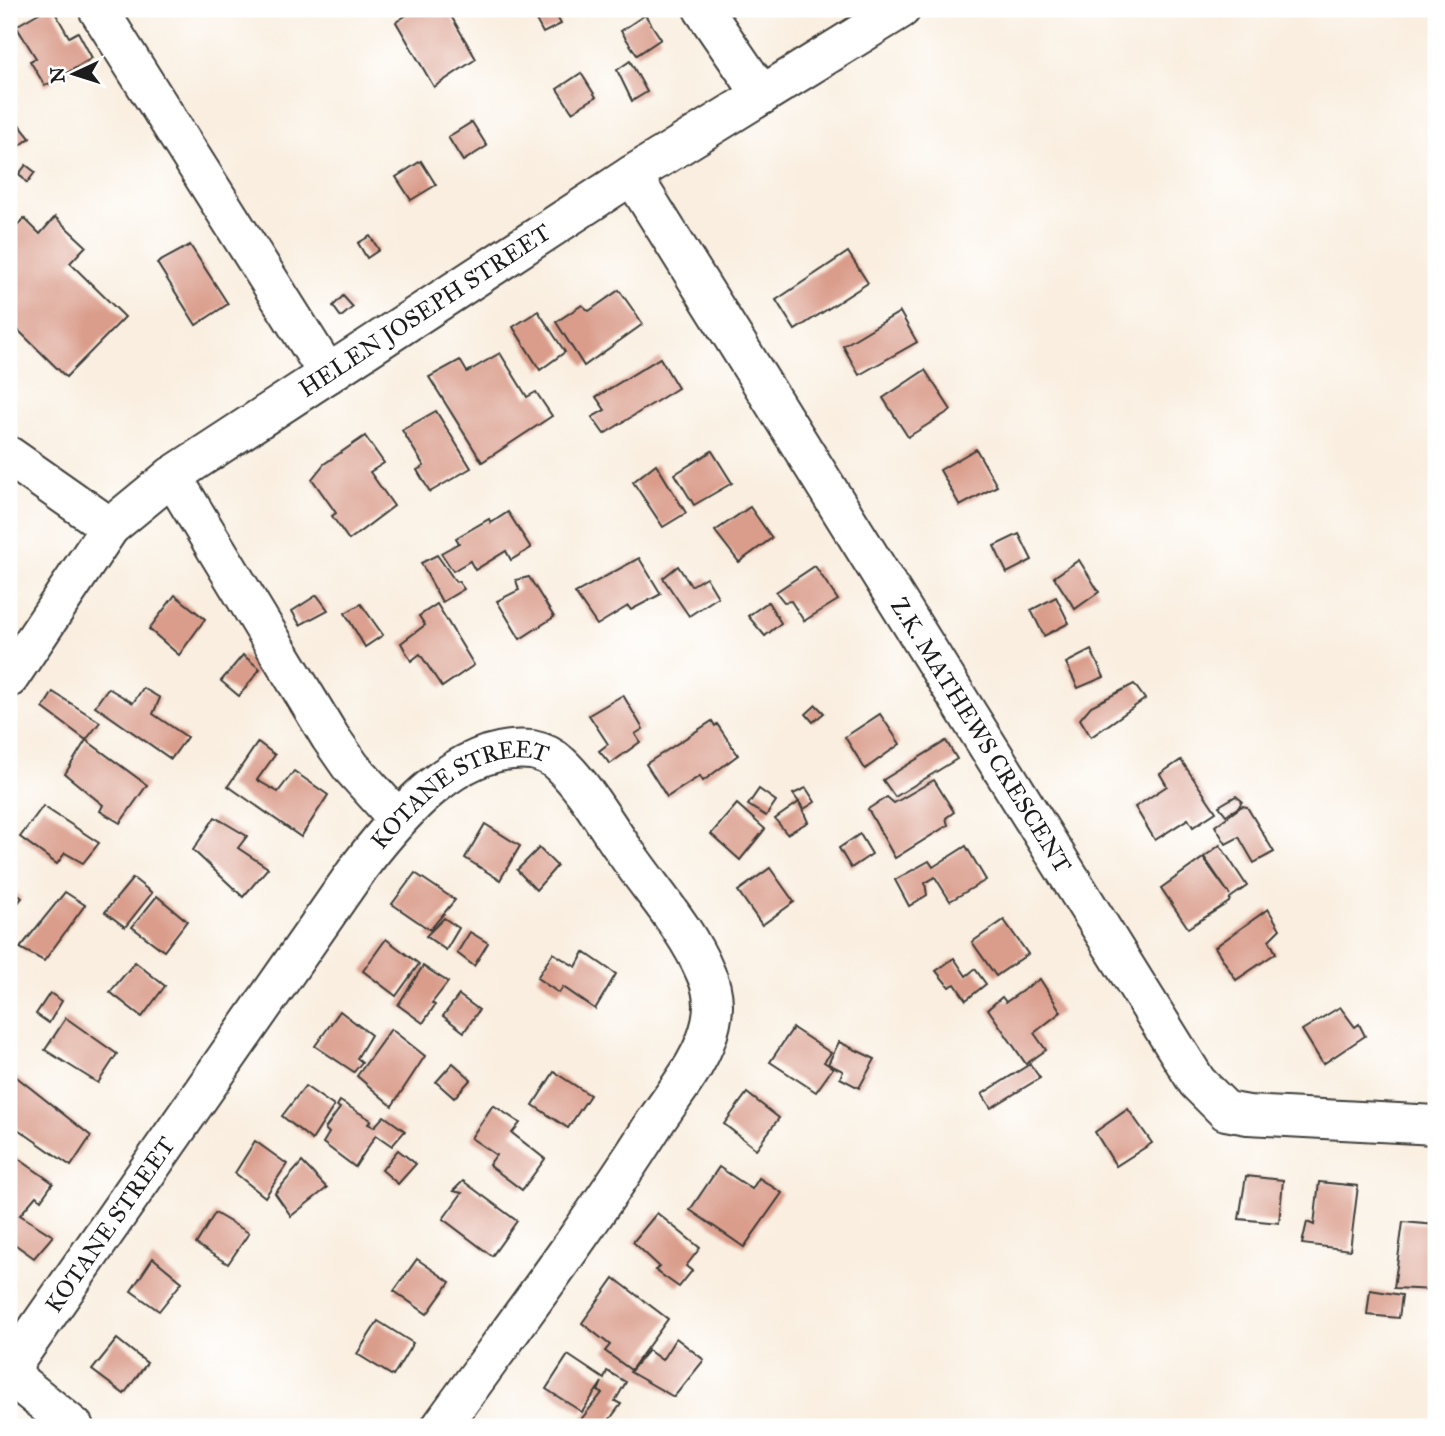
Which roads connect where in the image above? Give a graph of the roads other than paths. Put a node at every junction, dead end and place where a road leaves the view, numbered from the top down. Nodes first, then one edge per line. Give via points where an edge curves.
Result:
1 (98, 9) edge
2 (703, 9) edge
3 (901, 9) edge
4 (762, 95) junction
5 (632, 175) junction
6 (328, 374) junction
7 (9, 456) edge
8 (172, 476) junction
9 (110, 527) junction
10 (9, 678) edge
11 (397, 818) junction
12 (1436, 1125) edge
13 (9, 1372) edge
14 (74, 1427) edge
15 (441, 1427) edge

1 - 6 street
2 - 4 street
3 - 4 street, HELEN JOSEPH STREET
4 - 5 street, HELEN JOSEPH STREET
5 - 6 street, HELEN JOSEPH STREET
5 - 12 street, Z.K. MATHEWS CRESCENT via 1197,1082 1226,1111 1237,1113
6 - 8 street, HELEN JOSEPH STREET
7 - 9 street
8 - 9 street, HELEN JOSEPH STREET
8 - 11 street via 330,737
9 - 10 street, HELEN JOSEPH STREET
11 - 13 street, KOTANE STREET
11 - 15 street, KOTANE STREET via 473,760 513,750 545,753 576,782 672,918 705,970 713,993 711,1023 701,1055 618,1181
13 - 14 street, KOTANE STREET

